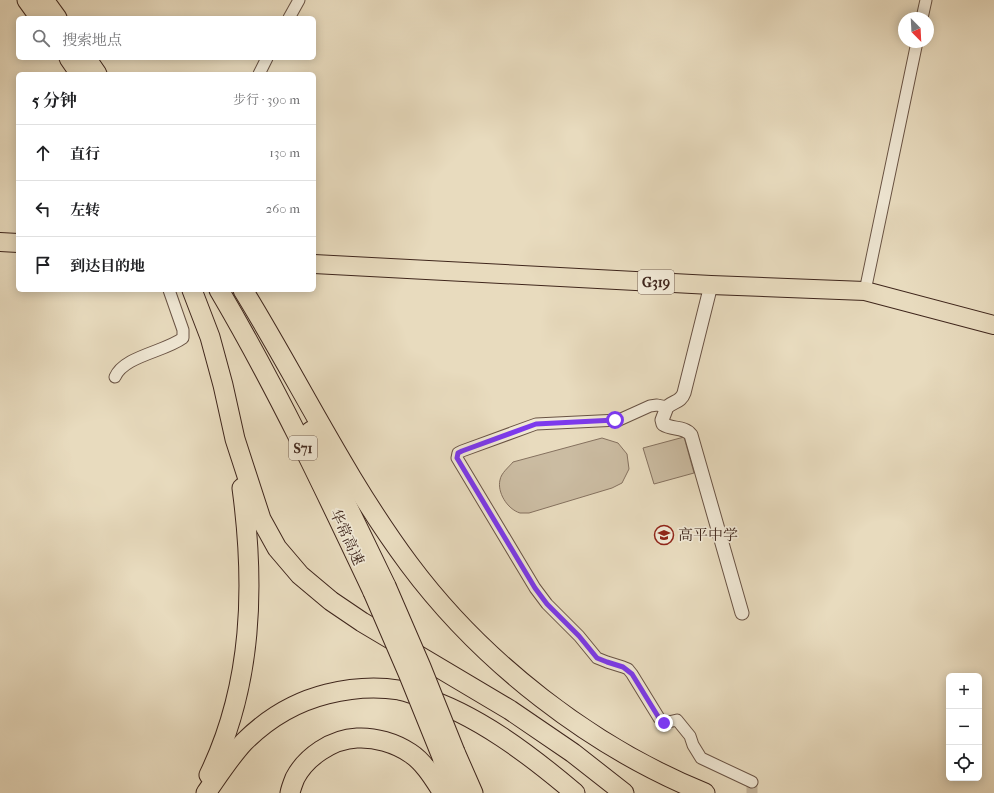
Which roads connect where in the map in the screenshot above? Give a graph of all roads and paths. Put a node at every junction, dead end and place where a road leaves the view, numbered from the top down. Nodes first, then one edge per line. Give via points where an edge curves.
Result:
1 (21, 0) edge
2 (27, 0) edge
3 (44, 0) edge
4 (299, 0) edge
5 (926, 0) edge
6 (923, 12) edge
7 (32, 16) edge
8 (39, 16) edge
9 (56, 16) edge
10 (290, 16) edge
11 (916, 48) edge
12 (59, 60) edge
13 (70, 60) edge
14 (87, 60) edge
15 (266, 60) edge
16 (68, 72) edge
17 (79, 72) edge
18 (96, 72) edge
19 (260, 72) edge
20 (0, 242) edge
21 (16, 243) edge
22 (316, 264) edge
23 (711, 284) junction
24 (865, 290) junction
25 (170, 292) edge
26 (223, 292) edge
27 (194, 295) edge
28 (241, 300) edge
29 (994, 325) edge
30 (115, 377) dead end
31 (667, 407) junction
32 (235, 439) junction
33 (742, 613) dead end
34 (449, 755) junction
35 (752, 782) dead end
36 (200, 793) edge
37 (206, 793) edge
38 (290, 793) edge
39 (443, 793) edge
40 (454, 793) edge
41 (470, 793) edge
42 (473, 793) edge
43 (575, 793) edge
44 (624, 793) edge
45 (706, 793) edge

1 - 7 highway
2 - 8 highway
3 - 9 highway
4 - 10 street
5 - 6 street
11 - 24 street
12 - 16 highway
13 - 17 highway
14 - 18 highway
15 - 19 street
20 - 21 highway
22 - 23 highway, G319
23 - 24 highway, G319
23 - 31 street via 684,393 682,398
24 - 29 highway, G319
25 - 30 street via 183,330 183,338 175,344 130,362 118,371
26 - 28 highway, 华常高速 / S71
27 - 32 highway via 210,336
28 - 34 highway, 华常高速 / S71, bridge via 273,389 379,589 408,673
28 - 45 highway via 409,564 482,646 526,685 584,728 642,763
31 - 33 street via 663,424 688,431 692,435
31 - 35 street via 650,406 619,420 529,426 462,451 458,453 457,458 547,604 597,658 628,670 659,718 664,723 677,720 690,736 701,758
32 - 36 highway via 249,548 248,627 243,669 228,732
32 - 44 highway via 260,519 277,548 300,575 362,622 510,710 573,753
34 - 40 highway, 华常高速 / S71
34 - 41 highway, 华常高速 / S71
34 - 42 highway
37 - 43 highway via 244,742 267,722 293,706 315,697 342,690 369,688 400,690 454,709 509,742
38 - 39 highway via 295,778 306,763 321,750 338,742 356,738 394,744 411,753

